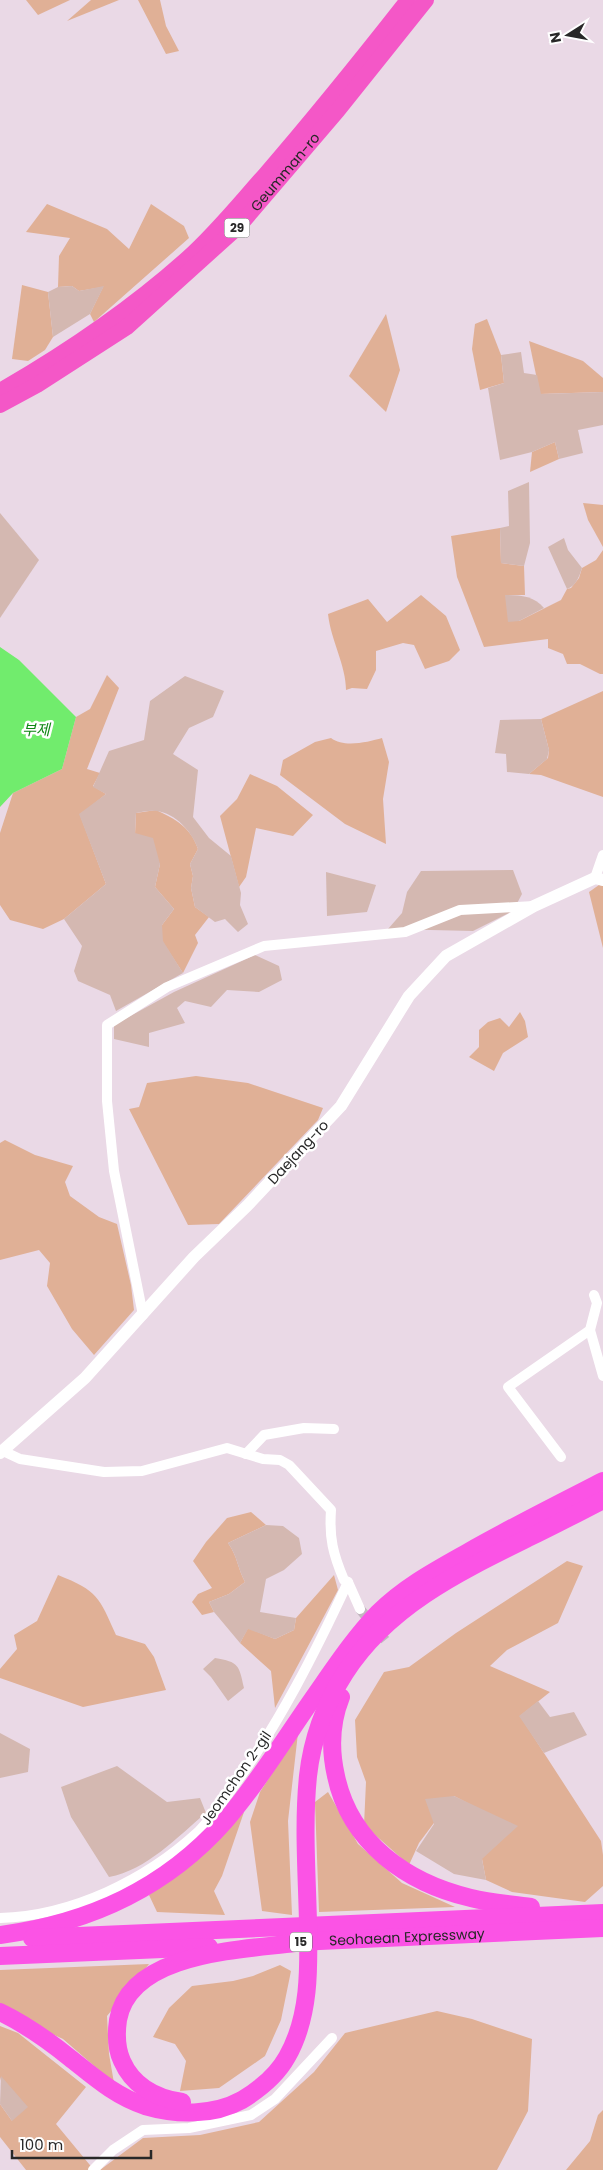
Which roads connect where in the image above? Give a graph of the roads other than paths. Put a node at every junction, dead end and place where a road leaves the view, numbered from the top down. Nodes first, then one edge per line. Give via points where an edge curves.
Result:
1 (408, 0) edge
2 (426, 0) edge
3 (0, 391) edge
4 (0, 405) edge
5 (603, 855) edge
6 (599, 879) edge
7 (534, 906) junction
8 (594, 1295) dead end
9 (143, 1315) junction
10 (590, 1330) junction
11 (603, 1376) edge
12 (334, 1429) dead end
13 (1, 1452) edge
14 (246, 1454) junction
15 (561, 1457) dead end
16 (603, 1481) edge
17 (603, 1500) edge
18 (348, 1582) junction
19 (360, 1609) tunnel mouth
20 (384, 1626) junction
21 (344, 1656) junction
22 (303, 1909) junction
23 (598, 1913) edge
24 (0, 1918) edge
25 (603, 1928) edge
26 (0, 1935) edge
27 (0, 1939) edge
28 (295, 1943) junction
29 (0, 1956) edge
30 (304, 1962) junction
31 (0, 2012) edge
32 (332, 2038) dead end
33 (93, 2170) edge

1 - 3 highway, Geumman-ro / 29 via 332,98 189,257 136,301 32,373
2 - 4 highway, Geumman-ro / 29 via 239,226 128,327 36,386
5 - 6 street
6 - 7 street, Daejang-ro
7 - 9 street, Daejang-ro via 446,956 409,996 341,1106
7 - 9 street via 460,910 405,932 264,946 167,987 107,1025 107,1101 114,1171
8 - 10 street via 597,1303
9 - 13 street, Daejang-ro via 85,1378
10 - 11 street
10 - 15 street via 508,1387
12 - 14 street via 304,1428 264,1435
13 - 14 street via 20,1459 104,1472 142,1472 227,1448
14 - 18 street via 280,1460 289,1465 331,1510 333,1555 344,1580
16 - 21 highway via 424,1577 379,1613
17 - 20 highway via 448,1578
18 - 19 street
18 - 24 street, Jeomchon 2-gil via 299,1681 266,1738 199,1831 140,1875 85,1901 50,1912
20 - 22 highway via 344,1674 330,1700 313,1748 306,1806
20 - 23 highway via 345,1689 334,1723 333,1762 338,1785 346,1808 360,1832 396,1867 446,1891 490,1902
21 - 22 highway via 314,1717 303,1757 298,1809
21 - 26 highway via 225,1821 177,1866 137,1893 92,1913 38,1929
22 - 30 highway
23 - 27 highway, Seohaean Expressway / 15
25 - 28 highway, Seohaean Expressway / 15
28 - 29 highway, Seohaean Expressway / 15
28 - 30 highway via 194,1958 166,1966 145,1978 126,1999 119,2016 117,2046 124,2066 144,2089 174,2101 207,2100 240,2087 268,2063 283,2038
30 - 31 highway via 304,2010 287,2057 253,2093 236,2103 207,2111 166,2112 124,2098 38,2034
32 - 33 street via 276,2100 251,2115 189,2128 143,2130 113,2150

